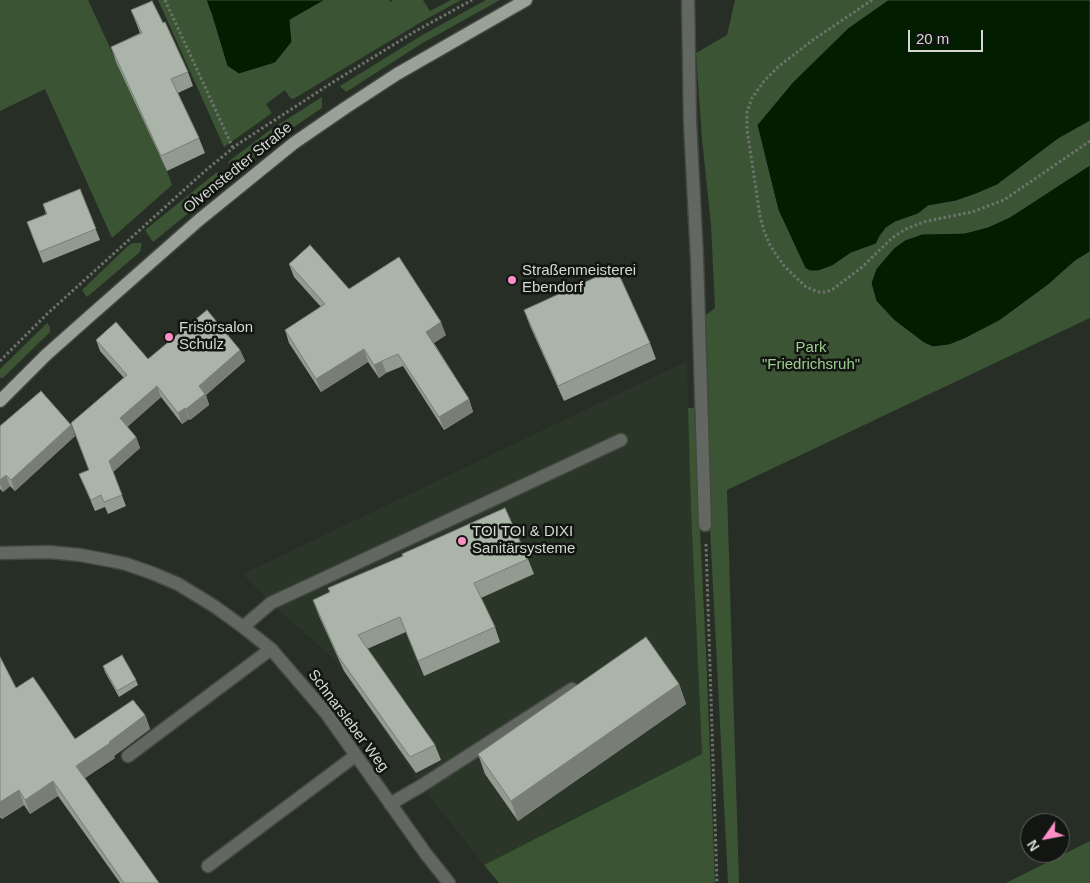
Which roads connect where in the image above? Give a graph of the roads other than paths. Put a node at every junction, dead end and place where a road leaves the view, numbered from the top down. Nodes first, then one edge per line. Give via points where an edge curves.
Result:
1 (526, 0) edge
2 (688, 0) edge
3 (0, 401) edge
4 (621, 440) dead end
5 (705, 525) road end
6 (0, 553) edge
7 (243, 627) junction
8 (271, 649) junction
9 (584, 681) edge
10 (128, 756) dead end
11 (356, 756) junction
12 (390, 804) junction
13 (208, 866) dead end
14 (449, 883) edge

1 - 3 main road, Olvenstedter Straße via 397,74 294,143 126,283
2 - 5 street
4 - 7 street via 272,603
6 - 7 street, Schnarsleber Weg via 49,552 126,564 178,584
7 - 8 street, Schnarsleber Weg
8 - 10 street
8 - 11 street, Schnarsleber Weg via 326,713
9 - 12 street
11 - 12 street, Schnarsleber Weg
11 - 13 street
12 - 14 street, Schnarsleber Weg

